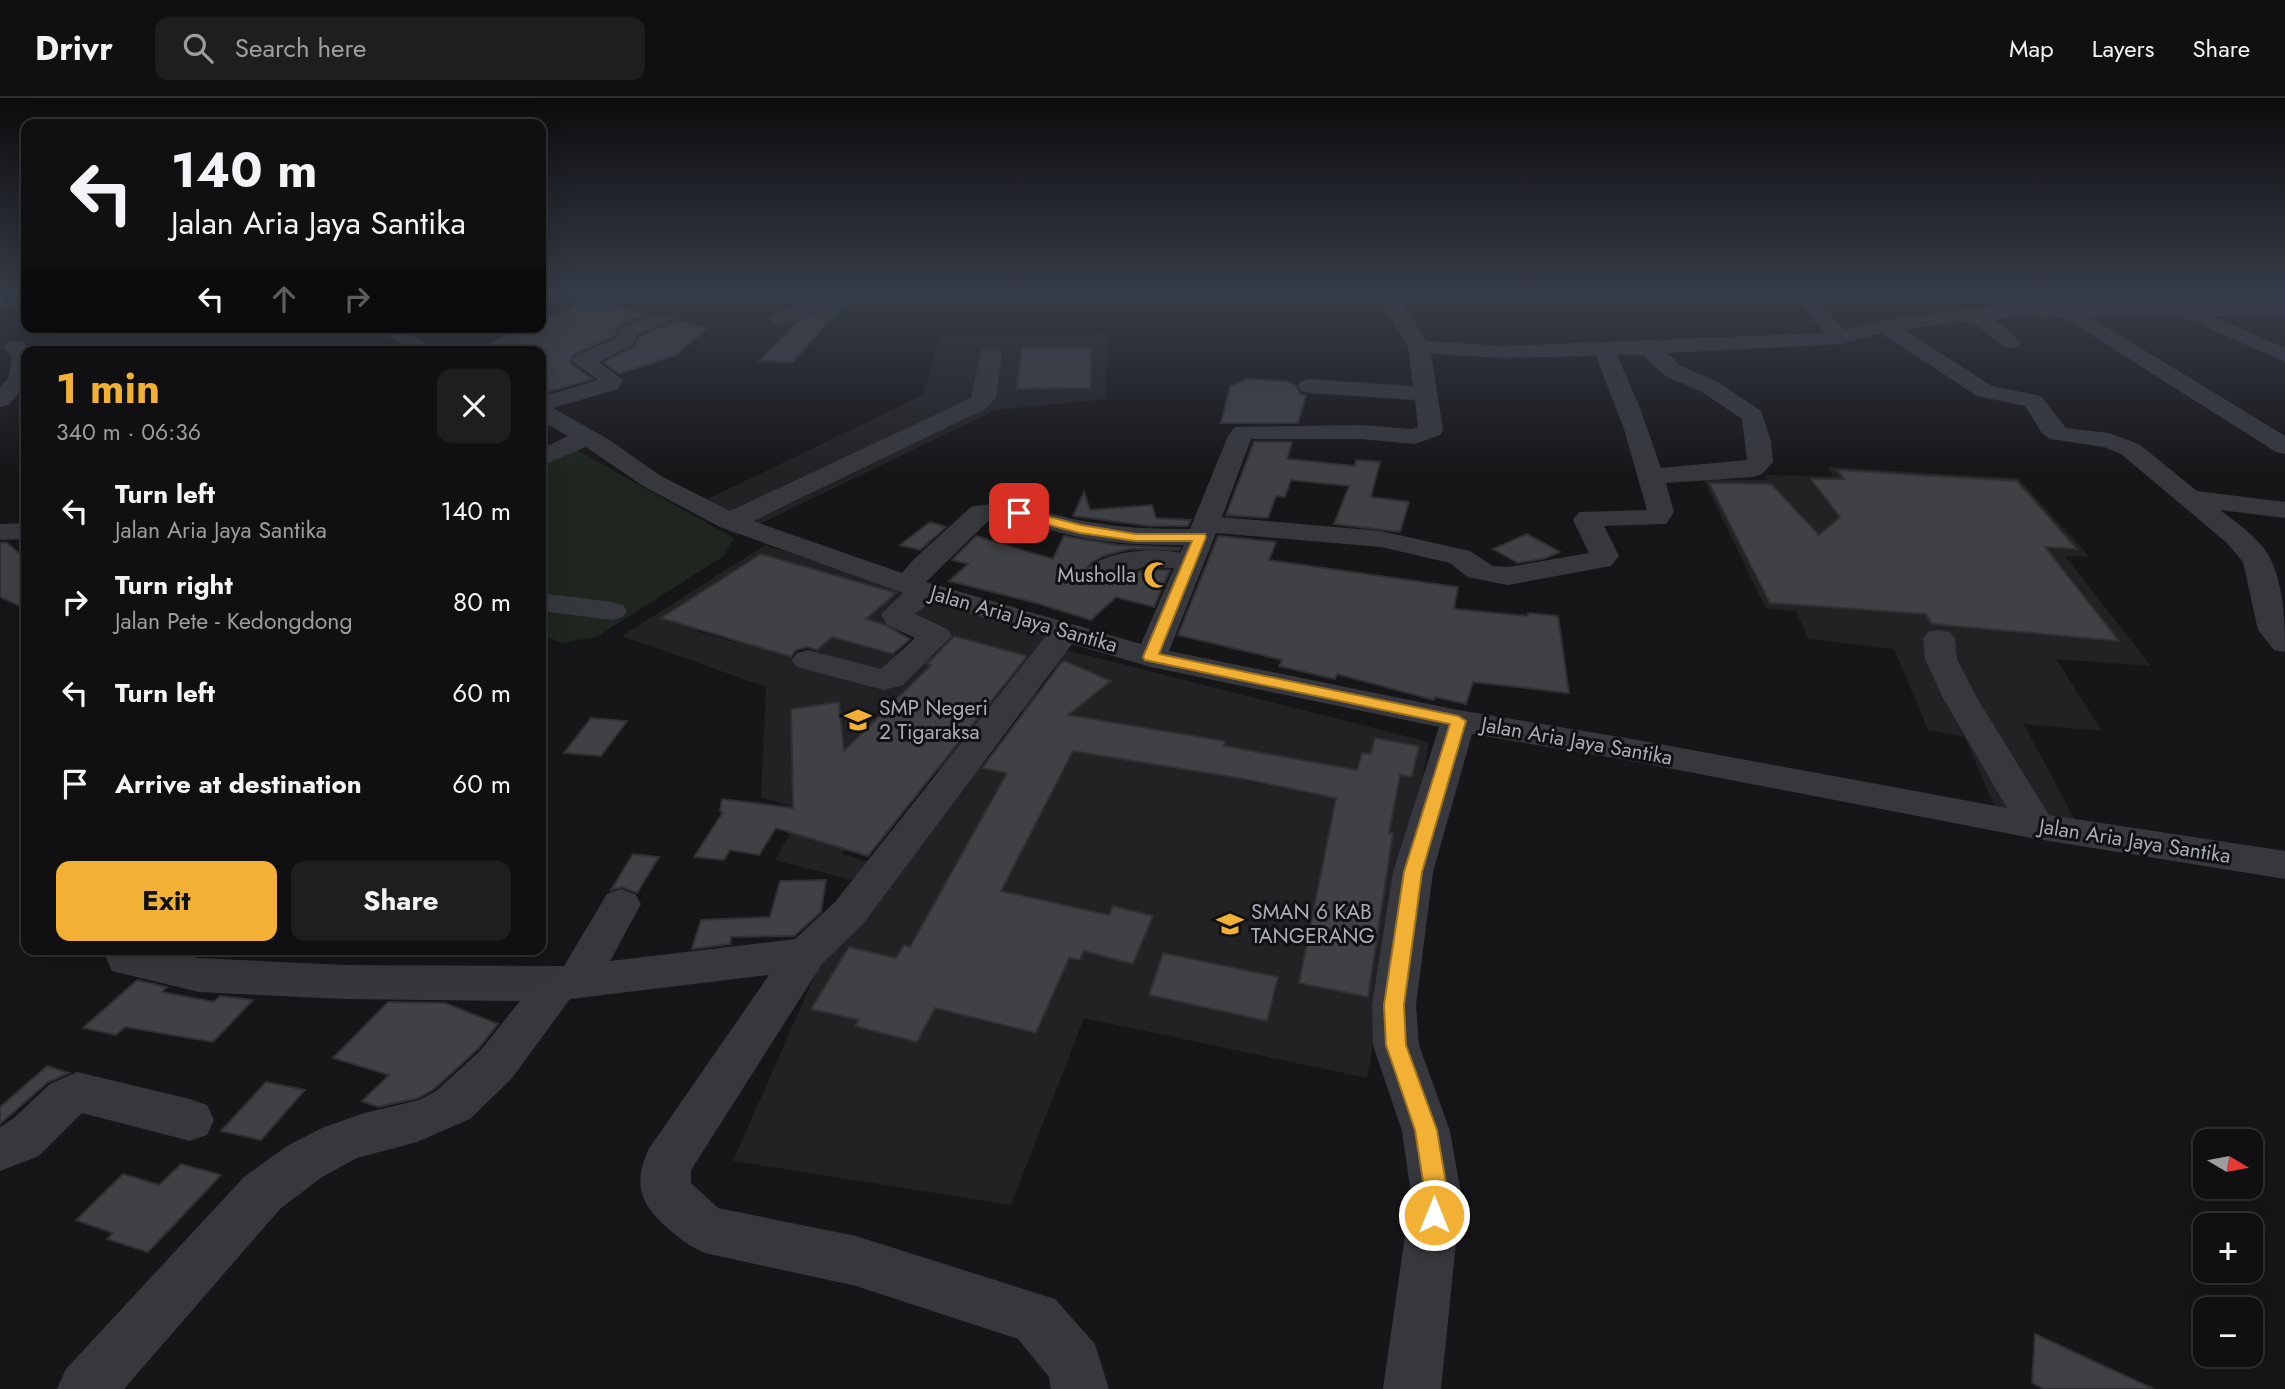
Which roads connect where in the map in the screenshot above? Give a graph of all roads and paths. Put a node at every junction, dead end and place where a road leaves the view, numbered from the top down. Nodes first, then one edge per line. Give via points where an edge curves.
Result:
1 (598, 354) edge
2 (991, 354) dead end
3 (1420, 354) edge
4 (1607, 354) edge
5 (1655, 354) edge
6 (1928, 354) edge
7 (2136, 354) edge
8 (21, 369) edge
9 (1309, 386) dead end
10 (1426, 394) junction
11 (0, 400) edge
12 (546, 403) edge
13 (546, 414) edge
14 (586, 437) junction
15 (2285, 447) edge
16 (546, 457) edge
17 (1652, 476) junction
18 (2188, 498) junction
19 (2285, 510) edge
20 (730, 522) junction
21 (1199, 541) junction
22 (1100, 572) dead end
23 (917, 587) junction
24 (546, 603) edge
25 (612, 611) dead end
26 (1066, 631) junction
27 (1939, 639) dead end
28 (2285, 642) edge
29 (1151, 657) junction
30 (808, 660) dead end
31 (1458, 721) junction
32 (2037, 826) junction
33 (2285, 865) edge
34 (621, 904) dead end
35 (807, 953) junction
36 (126, 955) edge
37 (568, 983) junction
38 (190, 1119) dead end
39 (0, 1149) edge
40 (86, 1389) edge
41 (1080, 1389) edge
42 (1412, 1389) edge

1 - 12 street via 583,361 612,380 610,384
2 - 20 street via 985,397 970,408
3 - 10 street
4 - 17 street
5 - 17 street via 1673,371 1710,387 1752,416 1760,462 1753,469
6 - 18 street via 1985,391 2033,401 2059,433 2124,446
7 - 15 street
8 - 11 street via 19,381
9 - 10 street
10 - 21 street via 1431,430 1421,436 1244,432
13 - 14 street, Jalan Aria Jaya Santika
14 - 16 street
14 - 20 street, Jalan Aria Jaya Santika via 652,481
17 - 21 street via 1660,516 1587,520 1605,558 1508,576 1477,571 1460,557 1381,539
18 - 19 street
18 - 28 street via 2257,560 2274,630
20 - 23 street, Jalan Aria Jaya Santika via 802,551
21 - 22 street
21 - 23 street via 1136,537 1019,513 983,512 924,565
21 - 29 street
23 - 26 street, Jalan Aria Jaya Santika
23 - 30 street via 896,614 936,636 891,678
24 - 25 street
26 - 29 street, Jalan Aria Jaya Santika
26 - 35 street via 849,913
27 - 32 street via 1941,659 1960,698
29 - 31 street, Jalan Aria Jaya Santika
31 - 32 street, Jalan Aria Jaya Santika
31 - 42 street via 1413,872 1394,1005 1396,1045 1426,1130 1436,1194
32 - 33 street, Jalan Aria Jaya Santika
34 - 37 street
35 - 37 street
35 - 41 street via 667,1166 666,1193 705,1229 856,1261 1036,1318 1075,1364
36 - 37 street via 127,960 199,975 345,982
37 - 40 street via 480,1082 452,1105 318,1153 262,1194
38 - 39 street via 77,1092 18,1144

